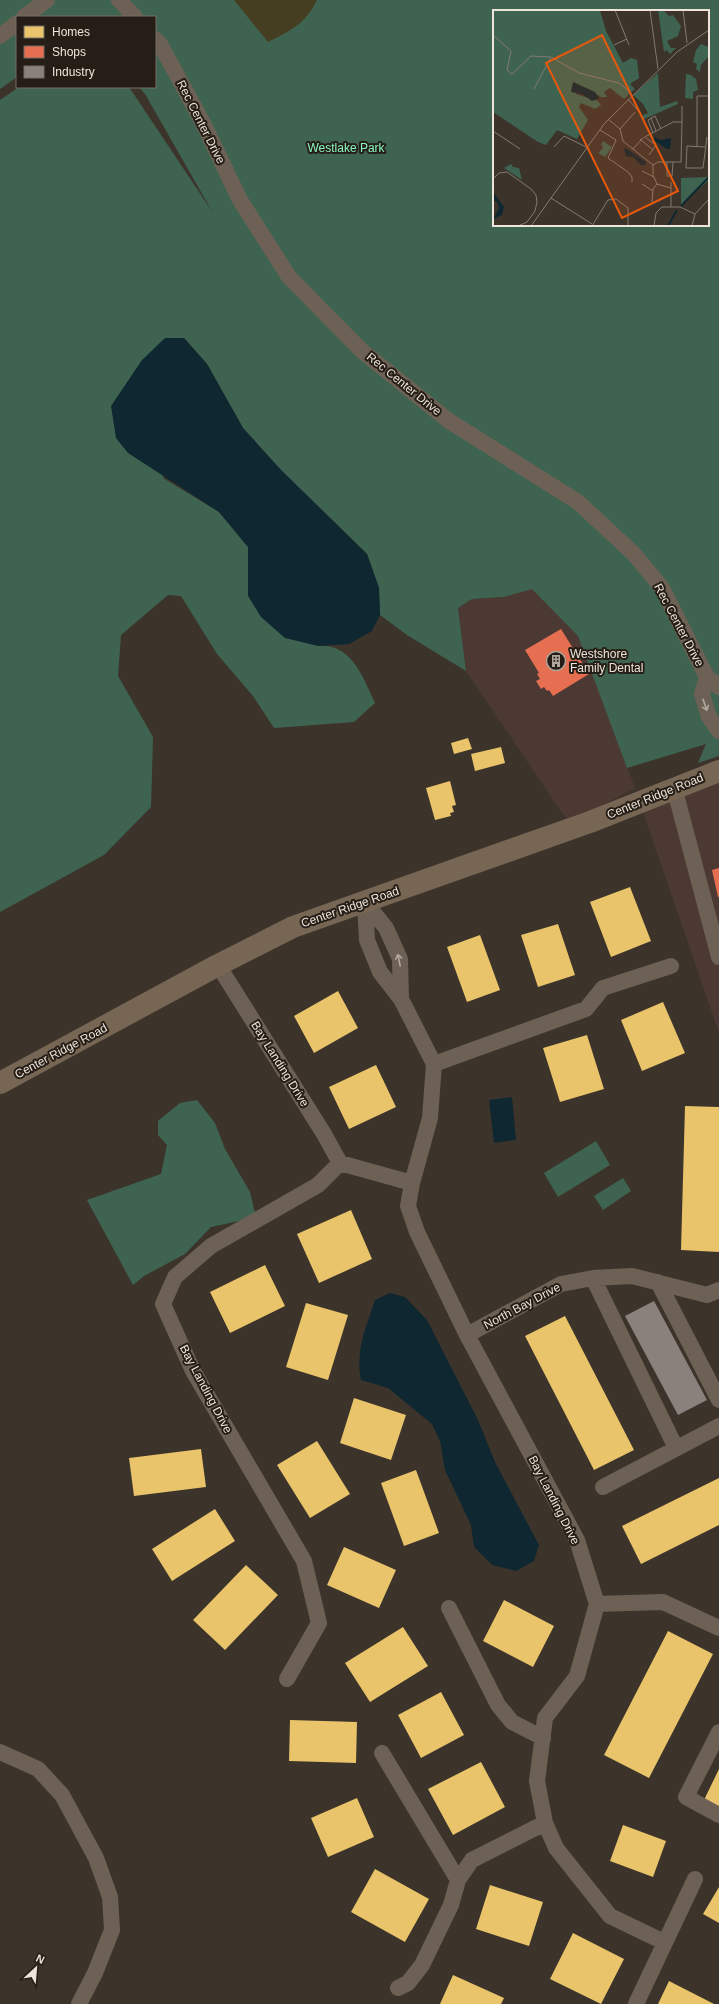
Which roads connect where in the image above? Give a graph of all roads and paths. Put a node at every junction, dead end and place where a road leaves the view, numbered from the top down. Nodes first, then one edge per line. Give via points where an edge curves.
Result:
1 (47, 0) edge
2 (119, 0) edge
3 (25, 16) edge
4 (133, 16) edge
5 (16, 24) edge
6 (0, 36) edge
7 (156, 40) edge
8 (713, 682) edge
9 (719, 731) edge
10 (719, 771) edge
11 (674, 787) junction
12 (365, 902) junction
13 (719, 957) edge
14 (218, 965) junction
15 (672, 966) dead end
16 (401, 999) junction
17 (434, 1064) junction
18 (0, 1083) edge
19 (340, 1163) junction
20 (412, 1182) junction
21 (593, 1278) junction
22 (658, 1282) junction
23 (719, 1290) edge
24 (467, 1335) junction
25 (719, 1400) edge
26 (719, 1426) edge
27 (676, 1448) junction
28 (603, 1487) dead end
29 (597, 1604) junction
30 (449, 1608) dead end
31 (719, 1628) edge
32 (287, 1679) dead end
33 (719, 1732) edge
34 (543, 1738) junction
35 (0, 1752) edge
36 (382, 1753) dead end
37 (719, 1815) edge
38 (545, 1824) junction
39 (695, 1879) dead end
40 (458, 1880) junction
41 (664, 1942) junction
42 (398, 1988) dead end
43 (79, 2004) edge
44 (636, 2004) edge

1 - 3 street
2 - 4 street
5 - 6 street
7 - 8 street, Rec Center Drive via 203,123 240,200 289,277 362,351 449,421 578,502 634,554 662,588
8 -> 9 street, Rec Center Drive via 702,694 709,717
10 - 11 main road, Center Ridge Road
11 - 12 main road, Center Ridge Road via 590,822
11 - 13 street
12 - 14 main road, Center Ridge Road via 293,927
12 - 16 street via 367,940 380,972
16 -> 12 street via 400,959 386,928
14 - 18 main road, Center Ridge Road
14 - 19 street, Bay Landing Drive
15 - 17 street via 603,988 586,1009
16 - 17 street
17 - 20 street, Bay Landing Drive via 430,1118
19 - 20 street
19 - 32 street, Bay Landing Drive via 318,1185 211,1246 175,1277 163,1304 193,1371 304,1561 318,1623
20 - 24 street, Bay Landing Drive via 408,1206 417,1232
21 - 22 street, North Bay Drive via 632,1276
21 - 24 street, North Bay Drive via 561,1284
21 - 27 street
22 - 23 street, North Bay Drive via 707,1295
22 - 25 street
24 - 29 street, Bay Landing Drive via 577,1540
26 - 27 street
27 - 28 street
29 - 31 street via 663,1602
29 - 34 street via 577,1676 546,1718
30 - 34 street via 498,1705 512,1722
33 - 37 street via 686,1797
34 - 38 street via 537,1781
35 - 43 street via 38,1769 62,1795 96,1858 110,1897 112,1930
36 - 40 street
38 - 40 street via 472,1860
38 - 41 street via 556,1848 610,1916
39 - 41 street
40 - 42 street via 451,1905 422,1965 408,1983
41 - 44 street

